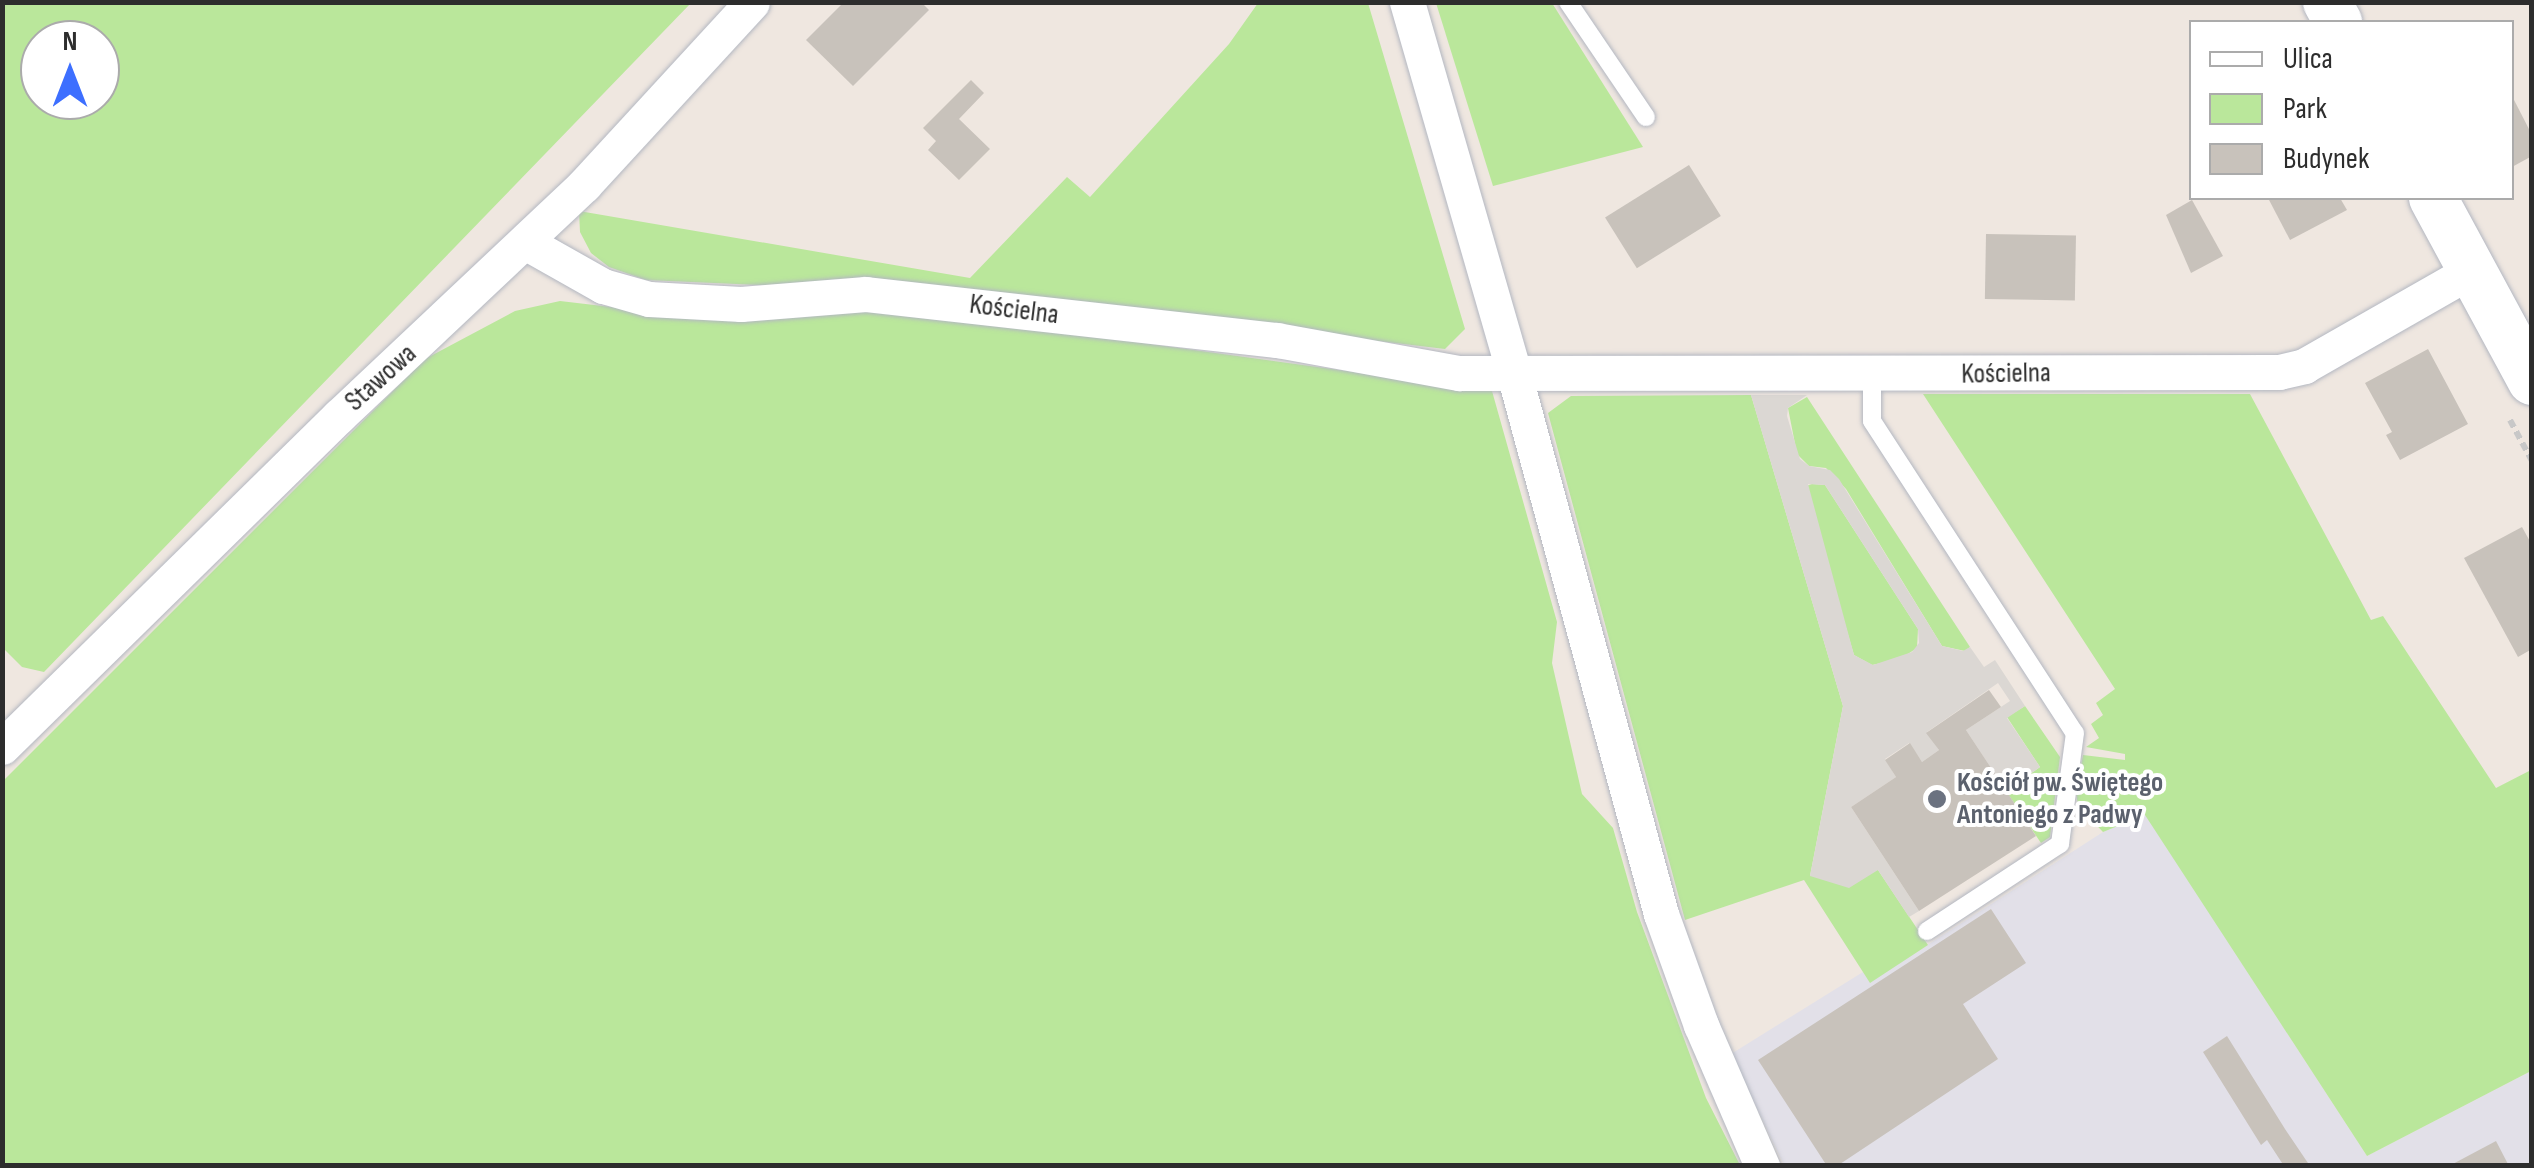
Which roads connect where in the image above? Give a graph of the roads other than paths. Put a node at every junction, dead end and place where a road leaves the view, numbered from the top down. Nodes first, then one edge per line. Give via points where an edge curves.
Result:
1 (752, 2) edge
2 (1406, 2) edge
3 (1568, 2) edge
4 (1646, 118) dead end
5 (2434, 200) edge
6 (525, 242) junction
7 (2472, 270) junction
8 (2525, 354) edge
9 (1513, 370) junction
10 (1872, 376) junction
11 (2, 747) edge
12 (1927, 931) dead end
13 (1762, 1166) edge

1 - 6 street, Stawowa
2 - 9 street
3 - 4 lane
5 - 7 main road
6 - 9 street, Kościelna via 593,282 649,299 741,304 866,294 1278,340 1452,372
6 - 11 street, Stawowa
7 - 8 main road
7 - 10 street, Kościelna via 2292,370
9 - 10 street, Kościelna
9 - 13 street via 1660,914
10 - 12 lane via 1872,422 2074,734 2060,844

